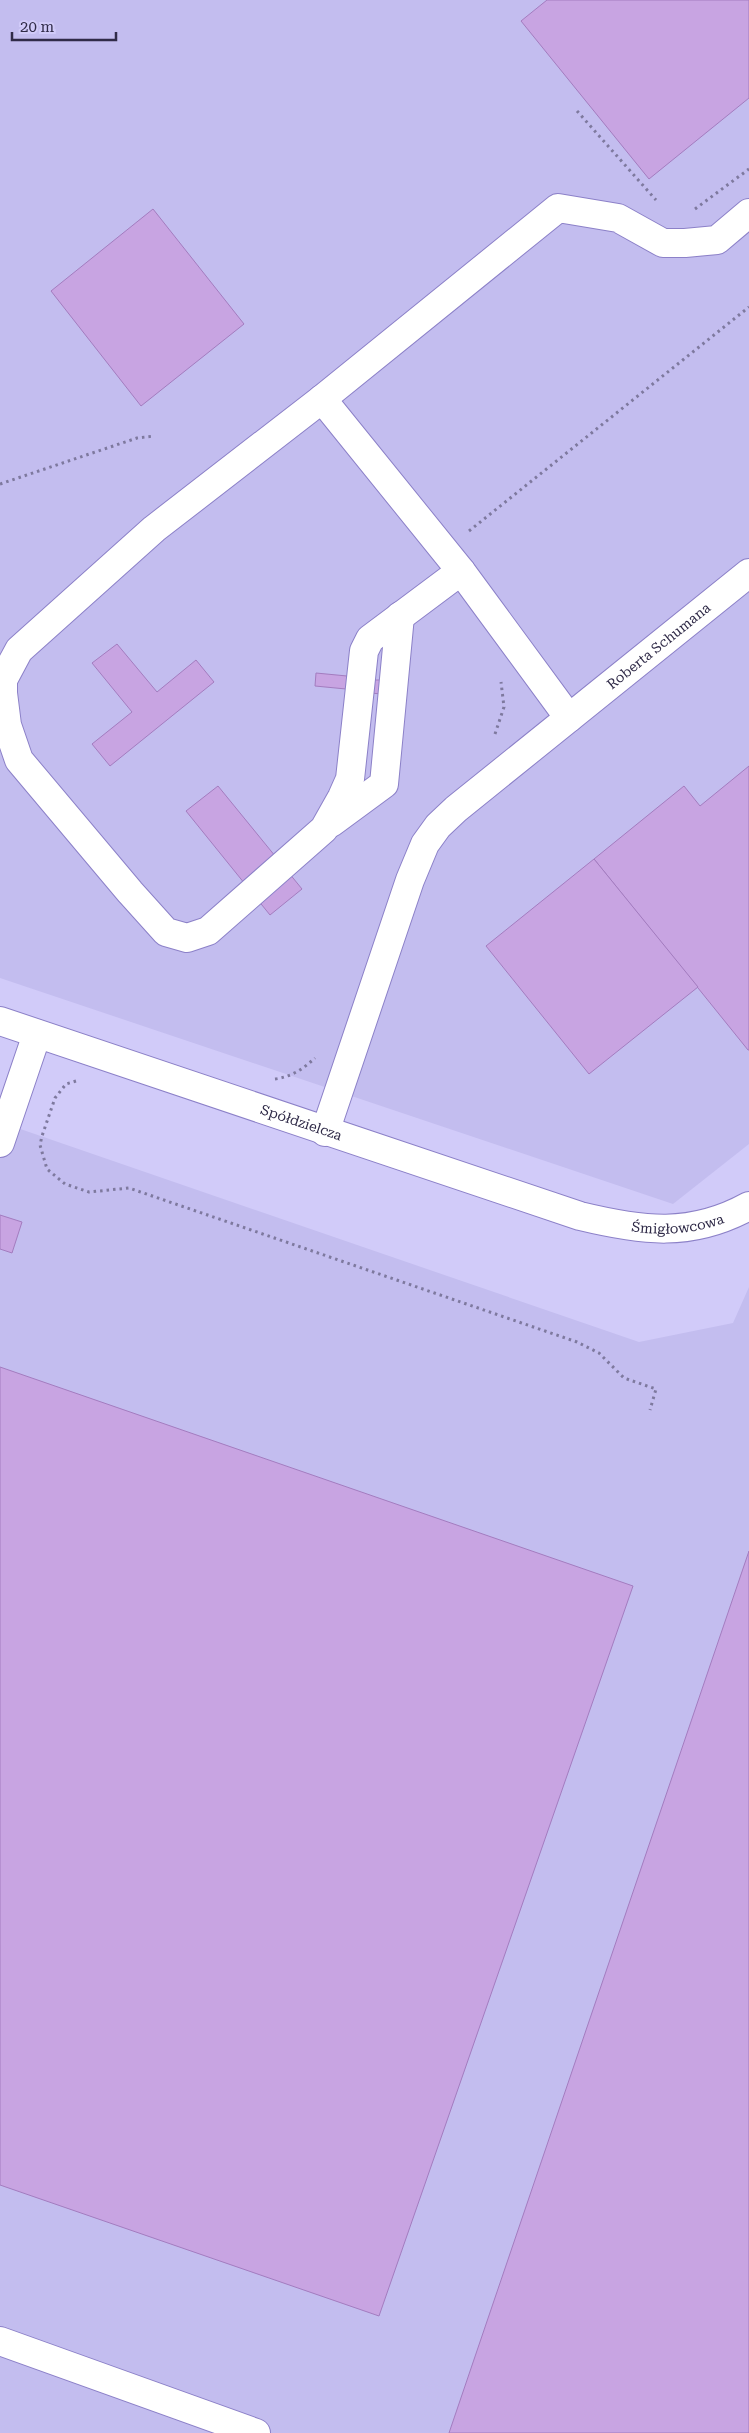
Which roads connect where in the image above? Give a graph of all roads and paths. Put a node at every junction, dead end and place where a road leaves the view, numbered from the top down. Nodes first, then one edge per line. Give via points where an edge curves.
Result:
1 (577, 111) dead end
2 (749, 169) edge
3 (661, 205) dead end
4 (688, 214) dead end
5 (749, 214) edge
6 (749, 308) edge
7 (322, 399) junction
8 (154, 436) dead end
9 (0, 484) edge
10 (464, 536) dead end
11 (461, 572) junction
12 (749, 573) edge
13 (569, 718) junction
14 (0, 1021) edge
15 (38, 1034) junction
16 (79, 1080) dead end
17 (325, 1132) junction
18 (0, 1143) edge
19 (749, 1206) edge
20 (604, 1222) joint
21 (650, 1410) dead end
22 (0, 2341) edge
23 (256, 2433) edge

1 - 3 path
2 - 4 path
5 - 7 street via 717,240 663,243 618,218 558,208
6 - 10 path
7 - 11 street
7 - 11 street via 154,529 19,650 3,680 7,725 19,760 166,932 187,938 208,931 324,829 350,779 364,651 370,639
8 - 9 path via 137,438
11 - 13 street
12 - 13 street, Roberta Schumana
13 - 17 street, Roberta Schumana via 456,809 425,844
14 - 15 street, Spółdzielcza
15 - 17 street, Spółdzielcza
15 - 18 street
16 - 21 path via 66,1084 55,1098 40,1145 47,1168 65,1184 89,1192 129,1188 577,1342 599,1353 624,1378 656,1389
17 - 20 street, Spółdzielcza via 545,1206
19 - 20 street, Śmigłowcowa via 720,1219 681,1229 652,1229
22 - 23 street

